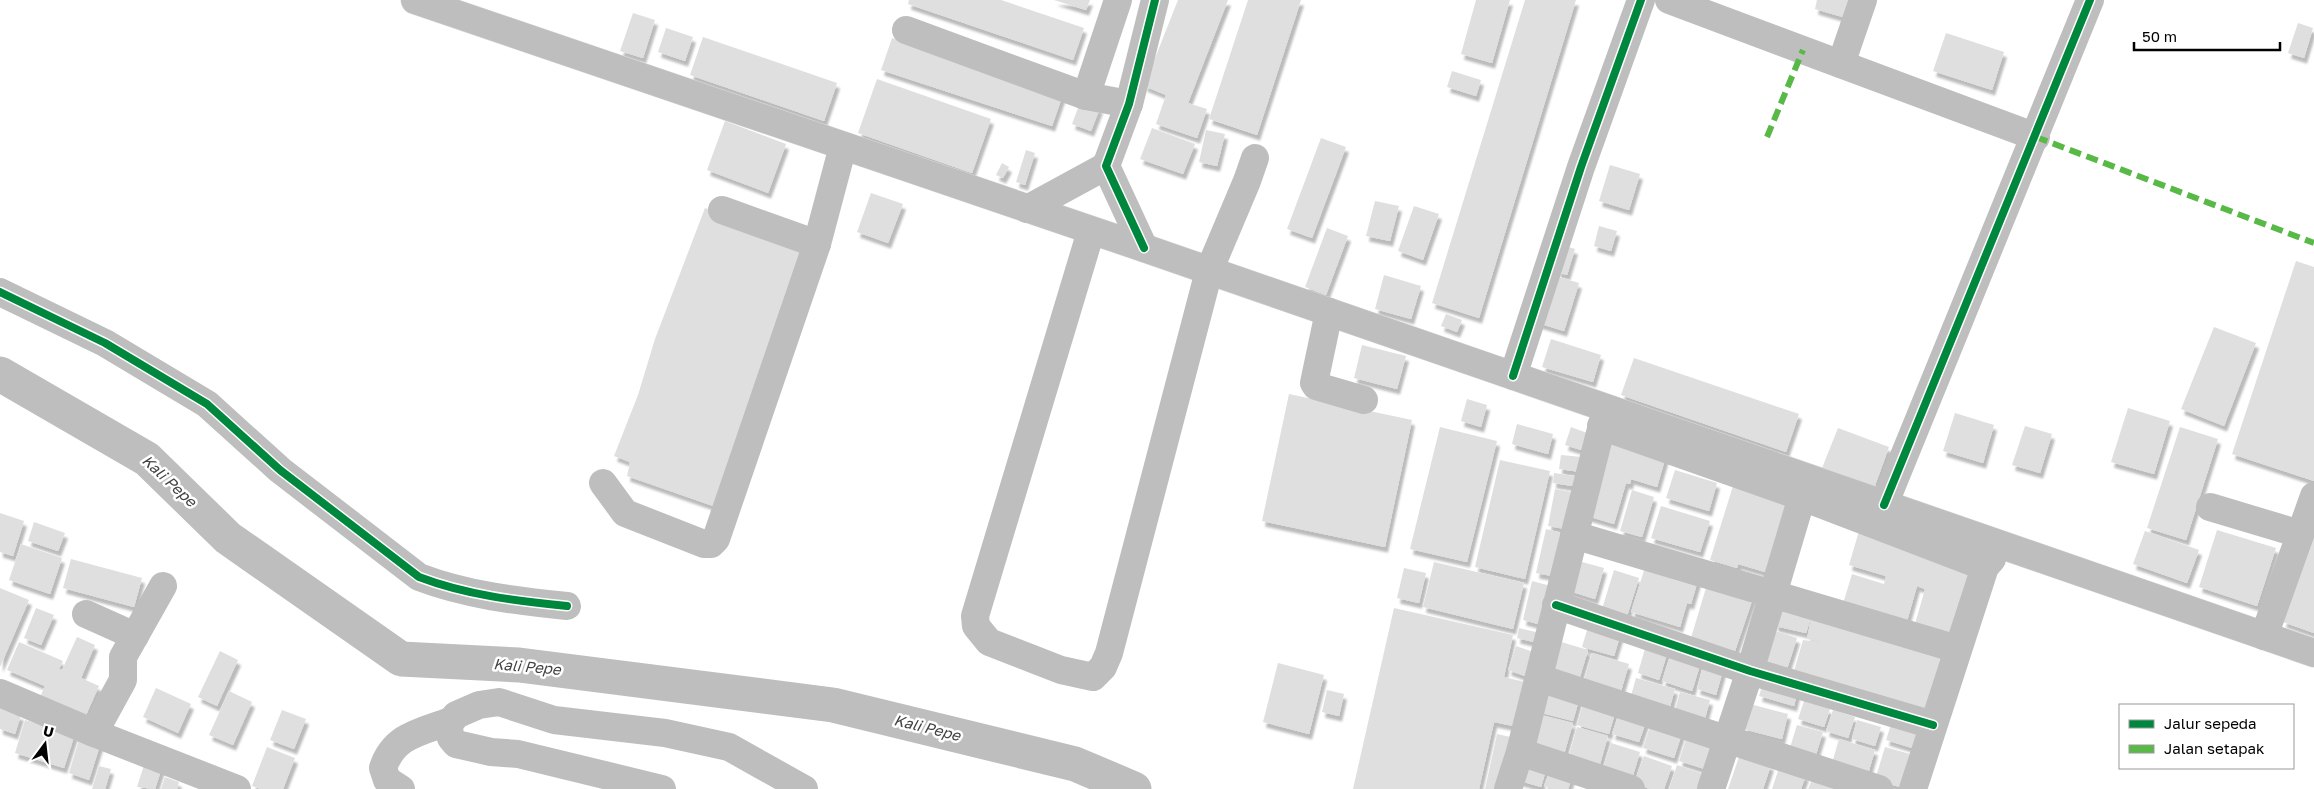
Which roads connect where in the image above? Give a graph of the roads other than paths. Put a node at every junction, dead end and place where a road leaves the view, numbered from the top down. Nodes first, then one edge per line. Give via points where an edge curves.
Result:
1 (416, 0) edge
2 (1118, 0) edge
3 (1155, 0) edge
4 (1641, 0) edge
5 (1669, 0) edge
6 (1863, 0) edge
7 (2090, 0) edge
8 (906, 30) dead end
9 (1841, 64) junction
10 (1086, 96) junction
11 (1129, 104) junction
12 (2036, 137) junction
13 (843, 146) junction
14 (1255, 158) dead end
15 (1106, 166) junction
16 (1027, 209) junction
17 (722, 210) dead end
18 (1092, 231) junction
19 (817, 244) junction
20 (1144, 248) junction
21 (1209, 271) junction
22 (0, 292) edge
23 (1329, 312) junction
24 (1513, 376) junction
25 (1364, 400) dead end
26 (603, 483) dead end
27 (1804, 488) junction
28 (2314, 496) edge
29 (1884, 505) junction
30 (2210, 507) dead end
31 (2300, 534) junction
32 (1574, 535) junction
33 (163, 586) dead end
34 (1772, 594) junction
35 (1556, 605) junction
36 (567, 606) dead end
37 (86, 614) dead end
38 (134, 636) junction
39 (2264, 636) junction
40 (1957, 649) junction
41 (2314, 653) edge
42 (1750, 671) junction
43 (1539, 678) junction
44 (0, 693) edge
45 (450, 721) junction
46 (1933, 725) junction
47 (94, 733) junction
48 (1726, 741) junction
49 (1520, 752) junction
50 (237, 789) edge
51 (401, 789) edge
52 (662, 789) edge
53 (804, 789) edge
54 (1508, 789) edge
55 (1631, 789) edge
56 (1711, 789) edge
57 (1878, 789) edge
58 (1913, 789) edge

1 - 13 street
2 - 10 street
3 - 11 street
4 - 24 street via 1581,167
5 - 9 street
6 - 9 street
7 - 12 street
8 - 10 street
9 - 12 street
10 - 11 street
11 - 15 street
12 - 29 street
13 - 16 street
13 - 19 street
14 - 21 street
15 - 16 street
15 - 20 street
16 - 18 street
17 - 19 street
18 - 20 street
18 - 21 street via 975,616 976,626 990,642 1061,670 1093,677 1103,667 1109,653
19 - 26 street via 716,539 711,544 704,544 626,513
20 - 21 street
21 - 23 street
22 - 36 street via 105,343 207,404 280,470 419,577 440,585 497,597
23 - 24 street
23 - 25 street via 1314,383
24 - 27 street
27 - 29 street
27 - 32 street via 1602,422
27 - 34 street
27 - 40 street via 1988,563
28 - 31 street
29 - 39 street
30 - 31 street
31 - 39 street
32 - 34 street
32 - 35 street
33 - 38 street
34 - 40 street
34 - 42 street
35 - 42 street
35 - 43 street
37 - 38 street
38 - 47 street via 123,657 123,680
39 - 41 street
40 - 46 street
42 - 46 street
42 - 48 street
43 - 48 street
43 - 49 street
44 - 47 street
45 - 51 street via 404,738 394,746 383,768 387,780
45 - 52 street via 448,731 456,744 518,754
45 - 53 street via 479,705 499,702 554,720 665,733 729,747
46 - 58 street
47 - 50 street
48 - 56 street
48 - 57 street
49 - 54 street
49 - 55 street

